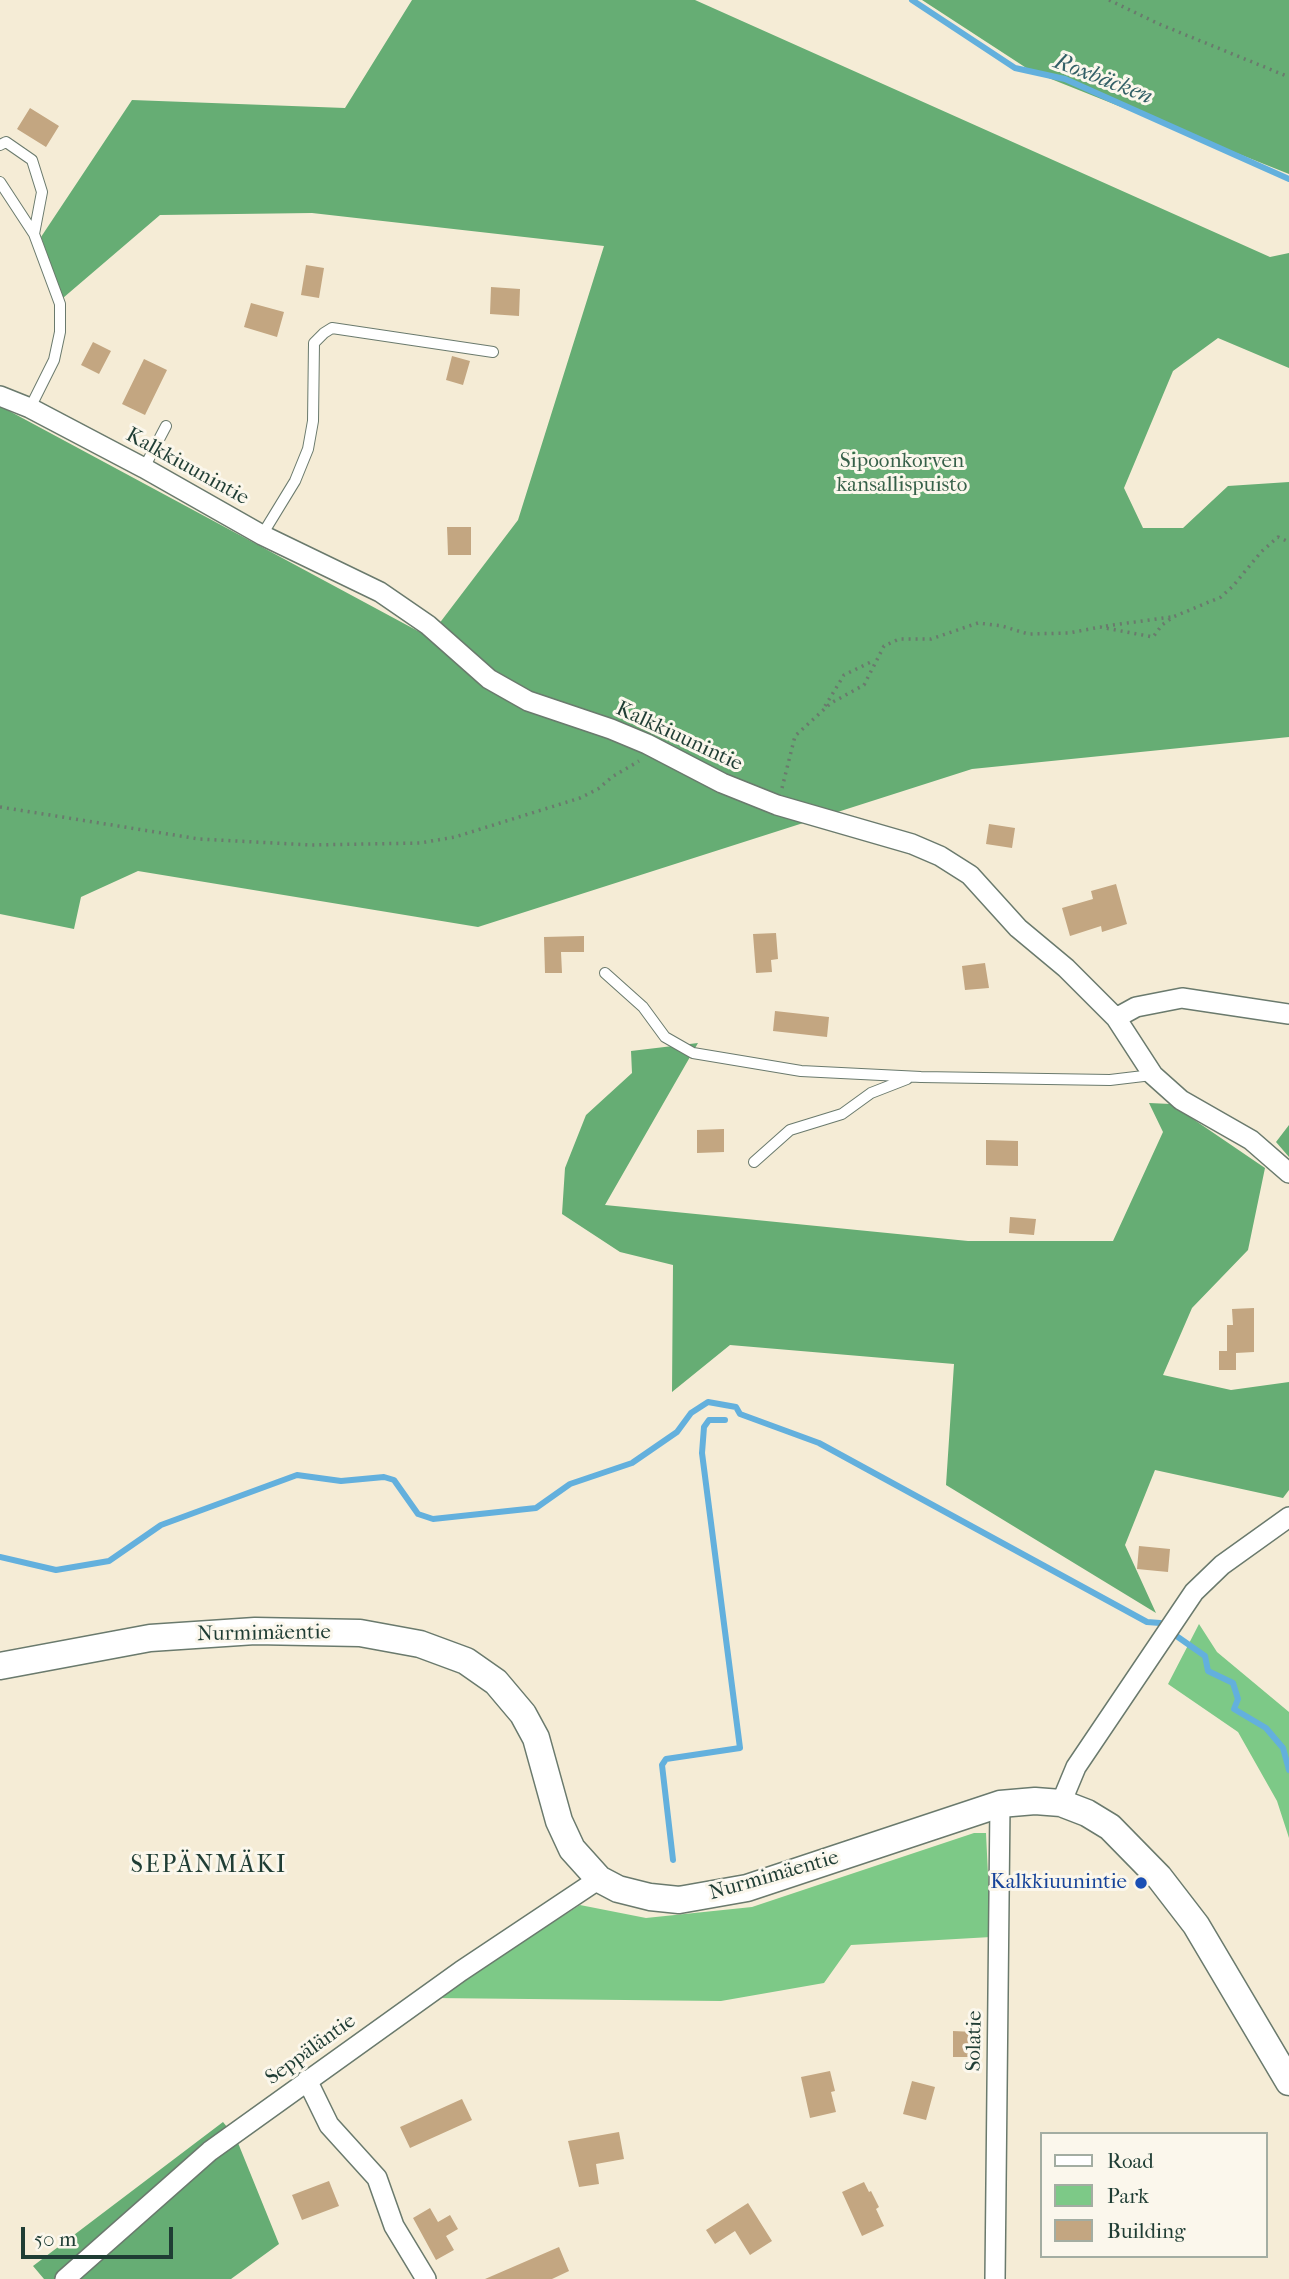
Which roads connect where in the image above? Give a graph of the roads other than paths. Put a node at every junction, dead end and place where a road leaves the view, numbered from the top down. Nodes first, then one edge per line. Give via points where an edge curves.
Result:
1 (0, 145) edge
2 (0, 182) edge
3 (34, 234) junction
4 (493, 352) dead end
5 (0, 396) edge
6 (30, 408) junction
7 (166, 426) dead end
8 (144, 468) junction
9 (262, 535) junction
10 (604, 973) dead end
11 (1289, 1014) edge
12 (1116, 1018) junction
13 (1153, 1074) junction
14 (921, 1077) junction
15 (754, 1162) dead end
16 (1289, 1173) edge
17 (1289, 1517) edge
18 (0, 1666) edge
19 (1061, 1803) junction
20 (1000, 1804) junction
21 (599, 1879) junction
22 (307, 2080) junction
23 (1289, 2082) edge
24 (65, 2279) edge
25 (426, 2279) edge
26 (995, 2279) edge

1 - 3 lane via 6,142 32,160 42,192
2 - 3 lane
3 - 6 lane via 60,304 60,332 54,360
4 - 9 lane via 332,328 324,333 314,343 308,449 295,481
5 - 6 street, Kalkkiuunintie
6 - 8 street, Kalkkiuunintie
7 - 8 lane
8 - 9 street, Kalkkiuunintie
9 - 12 street, Kalkkiuunintie via 380,592 428,625 489,679 528,701 611,729 778,805 940,856 970,875 1018,928
10 - 14 lane via 643,1007 665,1037 693,1053 801,1071
11 - 12 street via 1182,998 1136,1007
12 - 13 street, Kalkkiuunintie
13 - 14 lane via 1110,1080
13 - 16 street, Kalkkiuunintie via 1181,1100 1251,1140
14 - 15 lane via 872,1093 842,1114 790,1130
17 - 19 street via 1222,1565 1194,1592 1076,1767
18 - 21 street, Nurmimäentie via 150,1638 254,1631 360,1633 420,1644 466,1661 496,1682 523,1714 536,1738 559,1821 572,1849
19 - 20 street, Nurmimäentie
19 - 23 street, Nurmimäentie via 1110,1827 1159,1877 1196,1925
20 - 21 street, Nurmimäentie via 747,1888 701,1898 650,1897
20 - 26 street, Solatie
21 - 22 street, Seppäläntie
22 - 24 street, Seppäläntie via 210,2151
22 - 25 street via 329,2124 377,2178 394,2226

